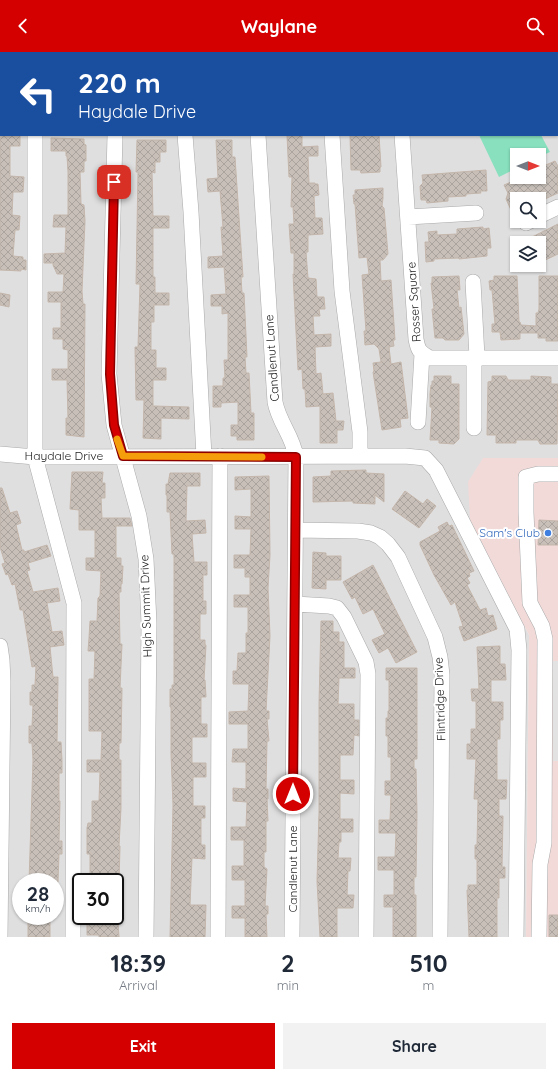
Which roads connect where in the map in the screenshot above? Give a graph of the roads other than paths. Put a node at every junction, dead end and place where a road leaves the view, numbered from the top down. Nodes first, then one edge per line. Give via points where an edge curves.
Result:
1 (35, 136) edge
2 (115, 136) edge
3 (186, 136) edge
4 (258, 136) edge
5 (332, 136) edge
6 (402, 136) edge
7 (558, 207) edge
8 (476, 212) dead end
9 (546, 213) edge
10 (408, 217) junction
11 (473, 282) dead end
12 (422, 354) junction
13 (476, 357) junction
14 (558, 358) edge
15 (418, 422) dead end
16 (474, 428) dead end
17 (0, 454) edge
18 (123, 456) junction
19 (204, 456) junction
20 (220, 456) junction
21 (360, 456) junction
22 (35, 457) junction
23 (296, 457) junction
24 (558, 474) edge
25 (296, 530) junction
26 (295, 604) junction
27 (0, 646) edge
28 (552, 655) edge
29 (551, 768) edge
30 (0, 936) edge
31 (73, 937) edge
32 (146, 937) edge
33 (218, 937) edge
34 (292, 937) edge
35 (366, 937) edge
36 (440, 937) edge
37 (516, 937) edge
38 (539, 937) edge

1 - 22 street
2 - 18 street, High Summit Drive via 110,374 114,425
3 - 19 street
4 - 23 street, Candlenut Lane via 275,402 280,420 295,448
5 - 21 street via 342,291 358,418
6 - 10 street, Rosser Square
7 - 9 street
8 - 10 street
10 - 12 street, Rosser Square via 416,338
11 - 13 street
12 - 13 street, Rosser Square via 430,358
12 - 15 street
13 - 14 street, Rosser Square
13 - 16 street
17 - 22 street, Haydale Drive
18 - 19 street, Haydale Drive
18 - 22 street, Haydale Drive
18 - 32 street, High Summit Drive via 139,516 148,590
19 - 20 street, Haydale Drive
20 - 23 street, Haydale Drive
20 - 33 street
21 - 23 street, Haydale Drive
21 - 37 street, Haydale Drive via 425,458 436,470 517,629 519,650
22 - 31 street via 74,603
23 - 25 street, Candlenut Lane
24 - 28 street via 526,477 530,603 542,626
25 - 26 street, Candlenut Lane
25 - 36 street, Flintridge Drive via 358,531 380,537 398,558 435,637 442,675
26 - 34 street, Candlenut Lane
26 - 35 street via 337,608 344,616 366,662
27 - 30 street via 3,682
28 - 29 street
29 - 38 street via 540,864

